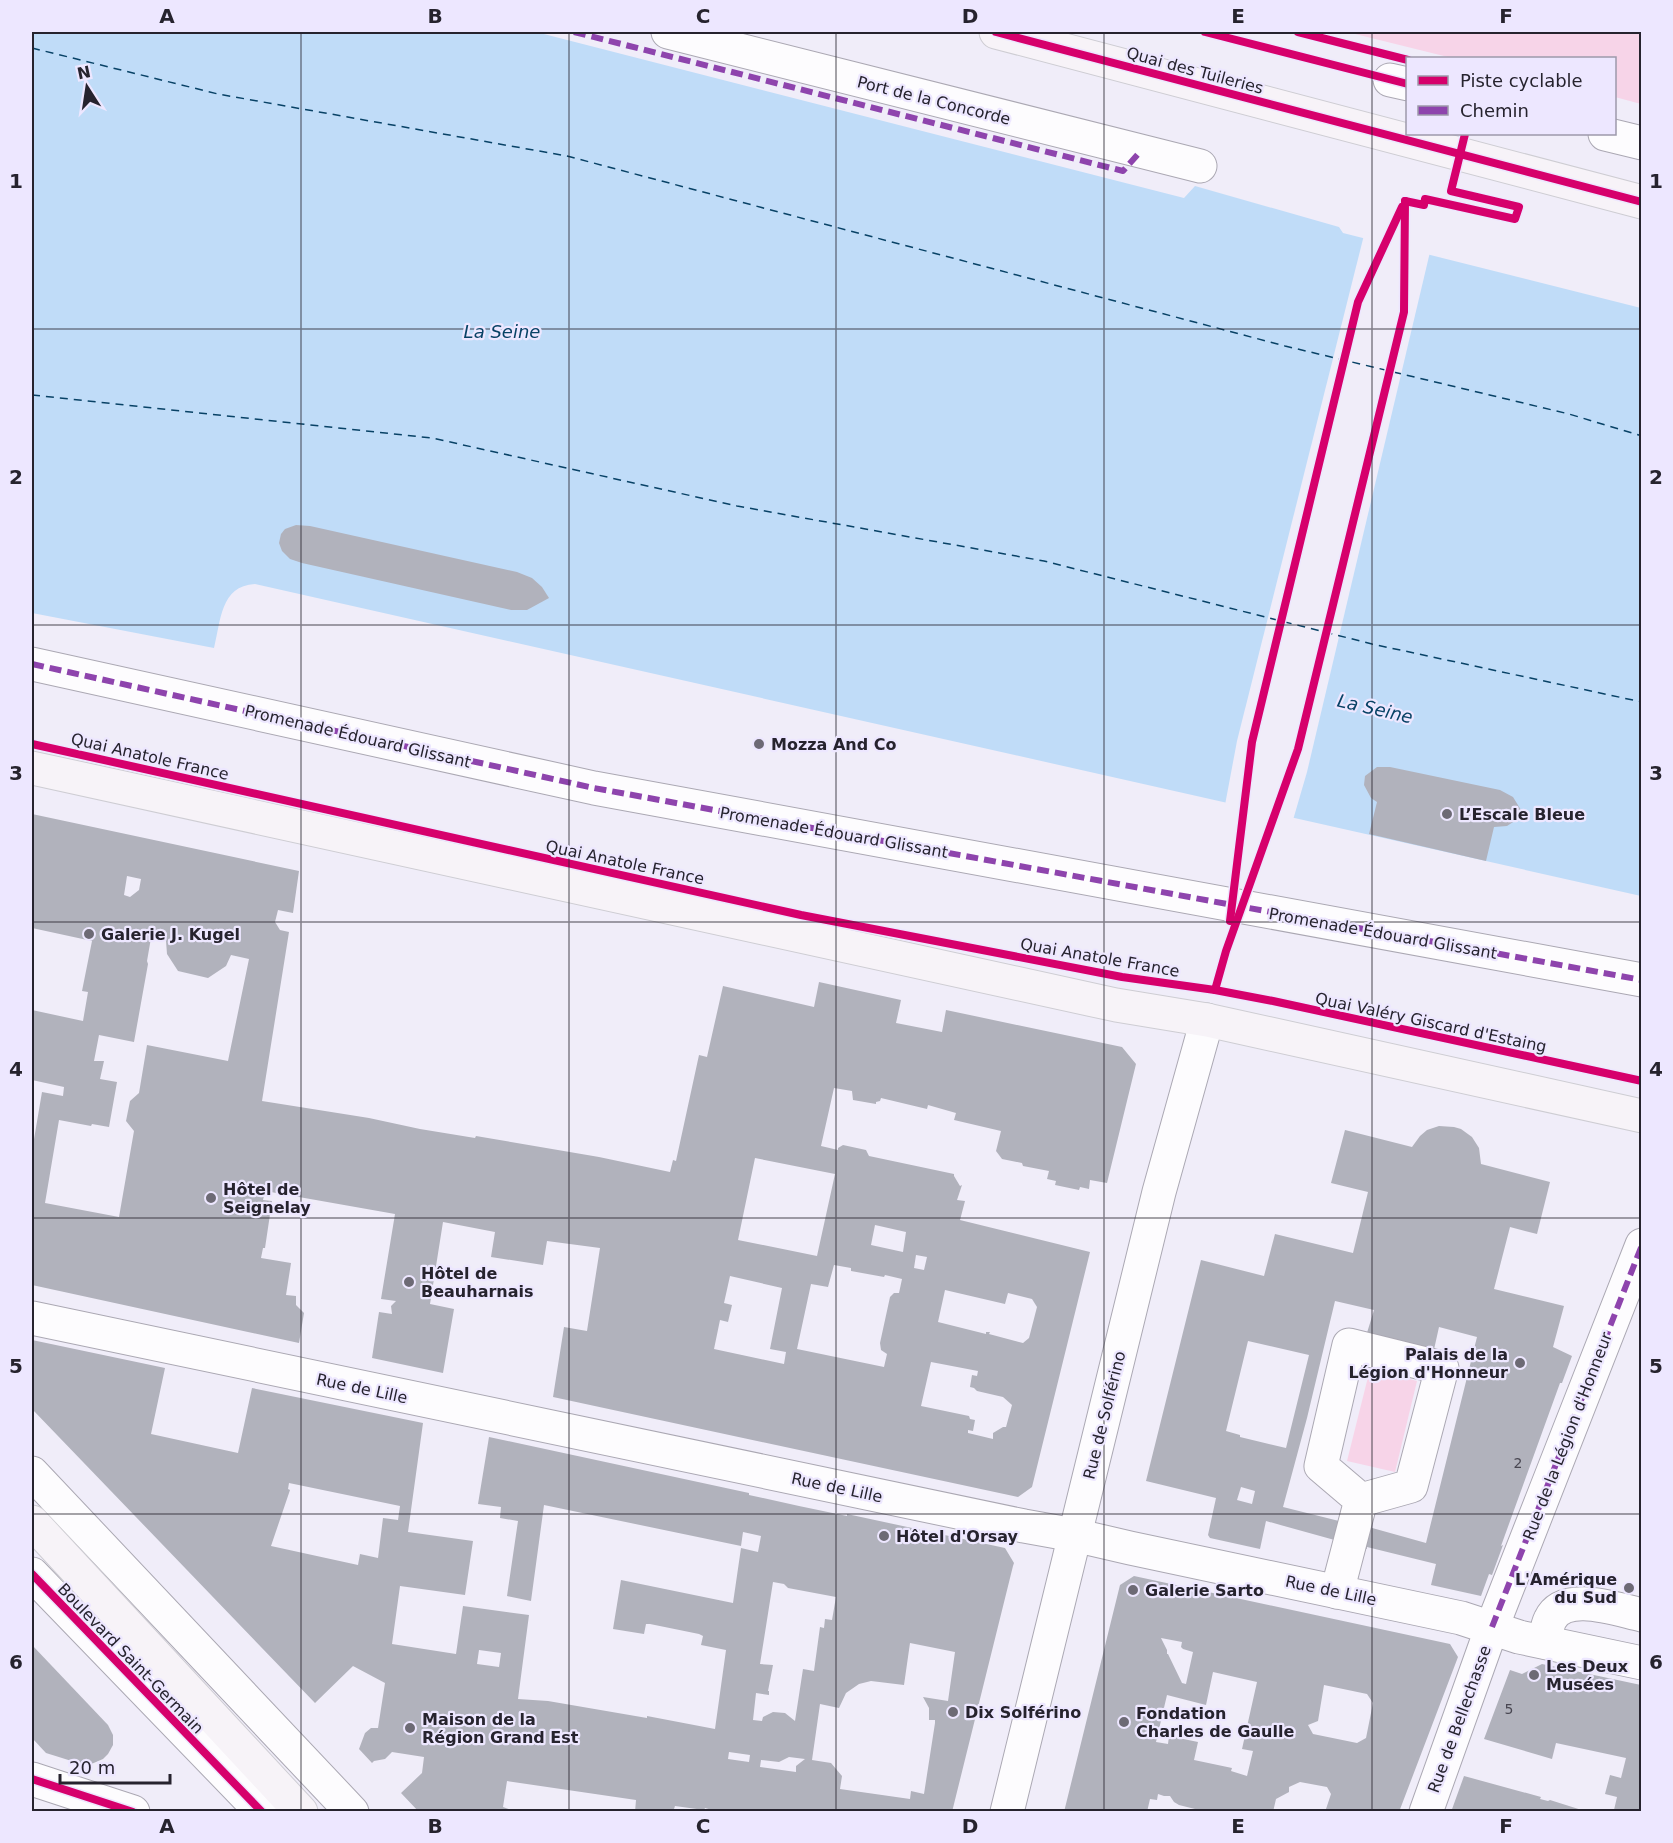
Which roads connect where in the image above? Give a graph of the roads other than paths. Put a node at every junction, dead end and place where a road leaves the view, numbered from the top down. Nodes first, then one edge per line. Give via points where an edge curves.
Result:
1 (668, 32) edge
2 (996, 32) edge
3 (1609, 135) edge
4 (1641, 143) edge
5 (1200, 166) dead end
6 (1641, 202) edge
7 (32, 663) edge
8 (32, 768) edge
9 (1641, 980) edge
10 (1207, 1020) junction
11 (1641, 1116) edge
12 (1641, 1245) edge
13 (32, 1318) edge
14 (32, 1473) edge
15 (1362, 1500) junction
16 (32, 1522) edge
17 (1074, 1535) junction
18 (32, 1574) edge
19 (1338, 1592) junction
20 (1641, 1615) edge
21 (1492, 1627) junction
22 (1544, 1642) junction
23 (1641, 1663) edge
24 (32, 1779) edge
25 (133, 1812) edge
26 (262, 1812) edge
27 (302, 1812) edge
28 (352, 1812) edge
29 (1006, 1812) edge
30 (1426, 1812) edge

1 - 5 street, Port de la Concorde
2 - 6 main road, Quai des Tuileries
3 - 4 street
7 - 9 street, Promenade Édouard Glissant via 594,789
8 - 10 main road via 1116,1005
10 - 11 main road
10 - 17 street, Rue de Solférino via 1159,1192
12 - 21 street, Rue de la Légion d'Honneur
13 - 17 street, Rue de Lille
14 - 28 street
15 - 15 street via 1320,1466 1349,1346 1442,1368 1411,1486
15 - 19 street
16 - 27 main road, Boulevard Saint-Germain
17 - 19 street, Rue de Lille
17 - 29 street, Rue de Solférino
18 - 26 street, Boulevard Saint-Germain
19 - 21 street, Rue de Lille
20 - 22 street via 1593,1604 1572,1605 1550,1619
21 - 22 street, Rue de Lille
21 - 30 street, Rue de Bellechasse
22 - 23 street, Rue de Lille
24 - 25 street

